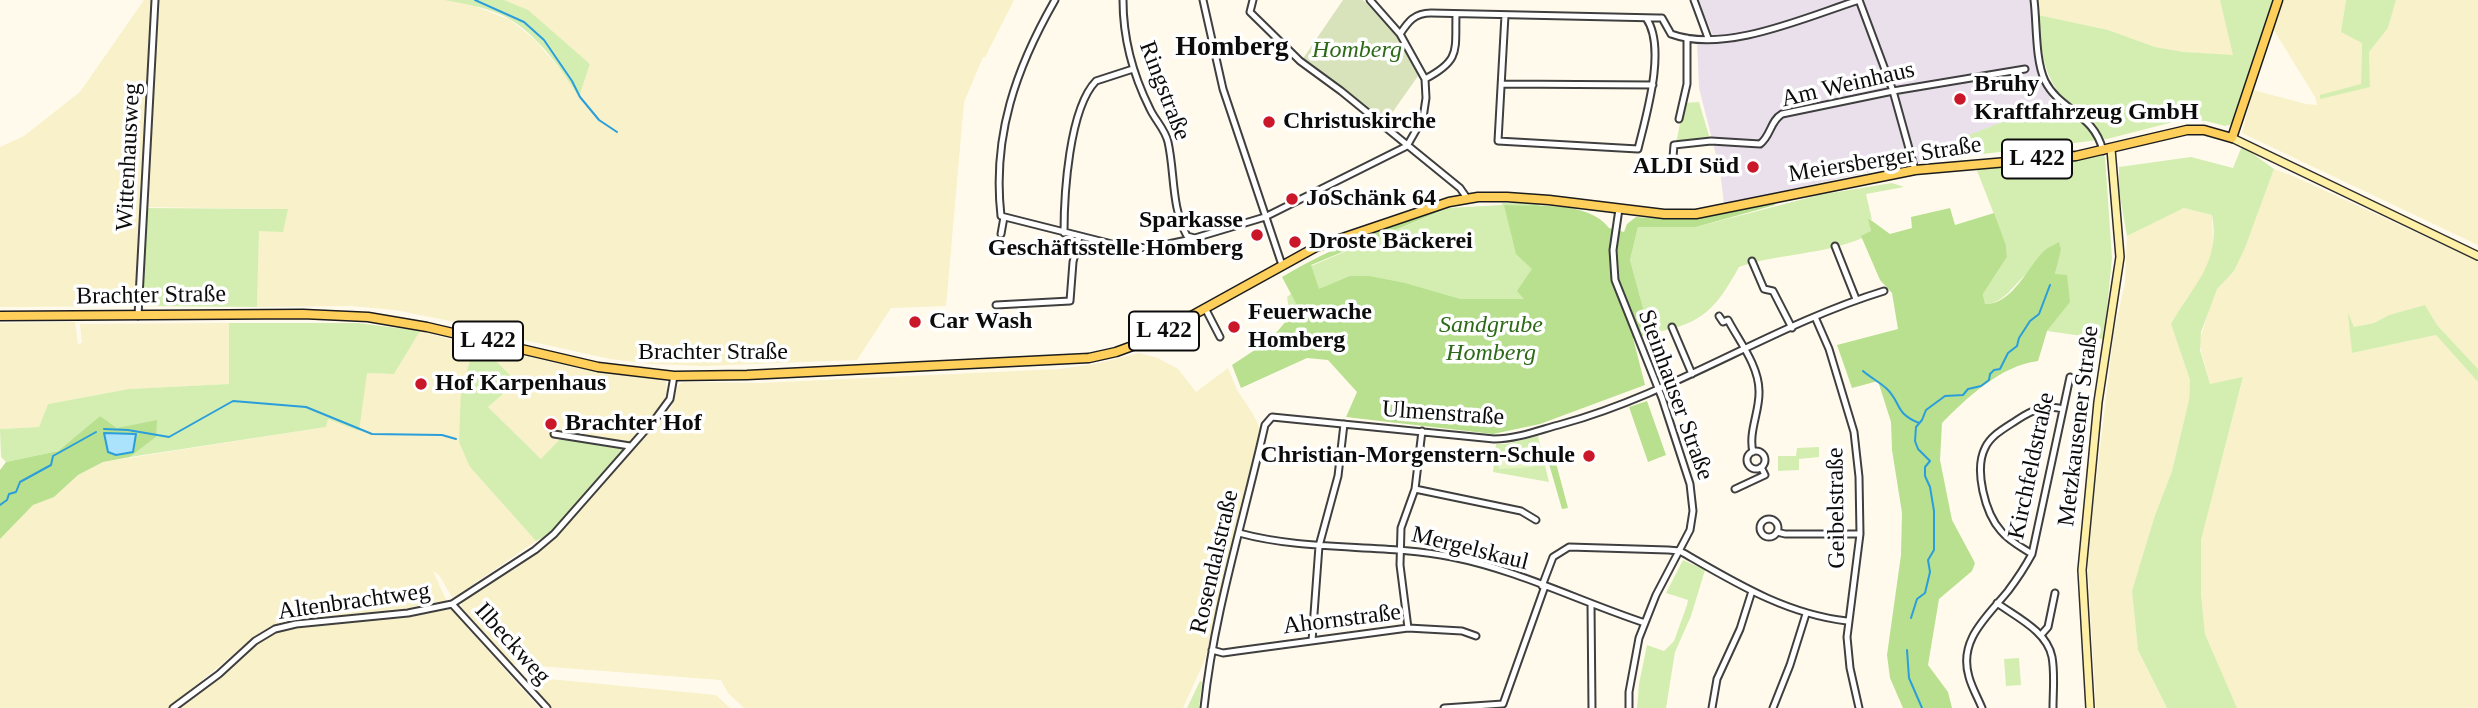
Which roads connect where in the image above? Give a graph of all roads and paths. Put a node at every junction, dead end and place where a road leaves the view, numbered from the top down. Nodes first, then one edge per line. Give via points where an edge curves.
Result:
1 (155, 0) edge
2 (1055, 0) edge
3 (1123, 0) edge
4 (1203, 0) edge
5 (1253, 0) edge
6 (1370, 0) edge
7 (1694, 0) edge
8 (1859, 0) edge
9 (2034, 0) edge
10 (2278, 0) edge
11 (1456, 14) junction
12 (1505, 15) junction
13 (1646, 18) junction
14 (1400, 34) junction
15 (1671, 34) junction
16 (1687, 38) junction
17 (1708, 38) junction
18 (1654, 40) junction
19 (1133, 69) junction
20 (2025, 69) dead end
21 (1425, 79) junction
22 (1502, 84) junction
23 (1653, 85) junction
24 (1894, 91) junction
25 (1679, 119) dead end
26 (2232, 138) junction
27 (1407, 146) junction
28 (2107, 150) junction
29 (1672, 169) dead end
30 (1915, 170) junction
31 (1467, 198) junction
32 (1619, 209) junction
33 (1002, 217) junction
34 (1265, 217) junction
35 (1064, 233) junction
36 (1001, 234) dead end
37 (1079, 237) junction
38 (1195, 239) junction
39 (1835, 246) dead end
40 (2478, 256) edge
41 (1752, 261) dead end
42 (1282, 265) junction
43 (1884, 291) dead end
44 (1856, 299) junction
45 (996, 305) dead end
46 (1205, 308) junction
47 (0, 316) edge
48 (138, 316) junction
49 (1719, 316) dead end
50 (1815, 317) junction
51 (1672, 327) dead end
52 (1791, 328) junction
53 (1220, 337) dead end
54 (1744, 350) junction
55 (1692, 373) junction
56 (674, 376) junction
57 (2070, 377) dead end
58 (1659, 389) junction
59 (2063, 409) junction
60 (1344, 424) junction
61 (1265, 425) joint
62 (1422, 431) junction
63 (554, 434) dead end
64 (630, 446) junction
65 (1753, 452) junction
66 (1761, 467) junction
67 (1415, 489) junction
68 (1735, 489) dead end
69 (1536, 520) dead end
70 (1777, 532) dead end
71 (1240, 533) junction
72 (1860, 534) junction
73 (1319, 546) junction
74 (1400, 549) junction
75 (1680, 551) junction
76 (2032, 554) junction
77 (1543, 586) junction
78 (1752, 592) junction
79 (2055, 593) dead end
80 (1997, 603) junction
81 (452, 604) junction
82 (1591, 604) junction
83 (1806, 614) junction
84 (1847, 621) junction
85 (1644, 623) junction
86 (1408, 628) junction
87 (2041, 635) junction
88 (1476, 636) dead end
89 (1312, 641) junction
90 (1213, 650) junction
91 (1857, 707) edge
92 (173, 708) edge
93 (547, 708) edge
94 (1204, 708) edge
95 (1444, 708) edge
96 (1591, 708) edge
97 (1629, 708) edge
98 (1712, 708) edge
99 (1773, 708) edge
100 (1982, 708) edge
101 (2053, 708) edge
102 (2090, 708) edge

1 - 48 street, Wittenhausweg
2 - 33 street via 1010,99 1002,148
3 - 19 street, Ringstraße
4 - 34 street via 1223,89
5 - 27 street via 1250,12 1300,61
6 - 14 street
7 - 17 street
8 - 17 street via 1755,34
8 - 24 street
9 - 28 street via 2040,68 2046,82 2091,125
10 - 26 main road
11 - 12 street
11 - 14 street via 1422,13
11 - 21 street via 1454,55 1444,68
12 - 13 street
12 - 22 street
13 - 15 street via 1662,18
13 - 18 street
14 - 21 street
15 - 16 street
15 - 18 street
16 - 17 street
16 - 25 street via 1687,84
18 - 23 street
19 - 35 street via 1096,81 1085,98 1068,168
19 - 38 street, Ringstraße via 1166,136 1177,205 1187,236
20 - 24 street, Am Weinhaus
21 - 27 street via 1423,118
22 - 23 street
22 - 23 street via 1498,141 1638,149
24 - 29 street, Am Weinhaus via 1782,114 1760,144 1712,141 1674,145
24 - 30 street
26 - 28 main road, Meiersberger Straße / L 422 via 2193,129
26 - 40 main road, Meiersberger Straße / L 422
27 - 31 street
27 - 34 street
28 - 30 main road, Meiersberger Straße / L 422
28 - 102 main road, Metzkausener Straße via 2120,257 2098,402 2082,570
30 - 32 main road, Meiersberger Straße / L 422 via 1696,214
31 - 32 main road, Meiersberger Straße / L 422 via 1534,198
31 - 42 main road, Meiersberger Straße / L 422 via 1339,238
32 - 58 street, Steinhauser Straße via 1613,250 1615,280
33 - 35 street
33 - 36 street
34 - 38 street
34 - 42 street
35 - 37 street
37 - 38 street via 1149,248
37 - 45 street via 1070,302
39 - 44 street
41 - 52 street via 1764,289 1773,291
42 - 46 main road, Brachter Straße / L 422
43 - 44 street, Ulmenstraße
44 - 50 street, Ulmenstraße
46 - 53 street
46 - 56 main road, Brachter Straße / L 422 via 1137,344 1090,358
47 - 48 main road, Brachter Straße / L 422
48 - 56 main road, Brachter Straße / L 422 via 368,317 598,367
49 - 54 street via 1723,322 1728,320
50 - 52 street, Ulmenstraße
50 - 72 street, Geibelstraße via 1854,432
51 - 55 street
52 - 54 street, Ulmenstraße
54 - 55 street, Ulmenstraße
54 - 65 street via 1759,384
55 - 58 street, Ulmenstraße
56 - 64 street, Altenbrachtweg via 668,403
57 - 59 street, Kirchfeldstraße
58 - 62 street, Ulmenstraße via 1512,438
58 - 75 street, Steinhauser Straße via 1693,500 1692,521
59 - 76 street, Kirchfeldstraße
59 - 76 street via 2047,407 2027,414 1990,440 1981,459 1994,521 2008,538
60 - 61 street, Ulmenstraße via 1276,416
60 - 62 street, Ulmenstraße
60 - 73 street via 1338,476
61 - 71 street, Rosendalstraße
62 - 67 street
63 - 64 street
64 - 81 street, Altenbrachtweg via 546,542
65 - 66 street via 1764,456
65 - 66 street via 1747,463
66 - 68 street via 1765,475
67 - 69 street via 1521,511
67 - 74 street via 1401,528
70 - 72 street
71 - 73 street, Mergelskaul
71 - 90 street, Rosendalstraße
72 - 84 street, Geibelstraße
73 - 74 street, Mergelskaul
73 - 89 street
74 - 77 street, Mergelskaul via 1454,558
74 - 86 street
75 - 77 street via 1569,547 1553,557
75 - 78 street
75 - 85 street, Steinhauser Straße
76 - 80 street, Kirchfeldstraße
77 - 82 street, Mergelskaul
77 - 95 street via 1503,704
78 - 83 street
78 - 98 street via 1717,679
79 - 87 street via 2048,627
80 - 87 street
80 - 100 street, Kirchfeldstraße via 1978,625 1968,648 1969,677
81 - 92 street, Altenbrachtweg via 275,629
81 - 93 street, Ilbeckweg
82 - 85 street, Mergelskaul
82 - 96 street
83 - 84 street
83 - 99 street
84 - 91 street, Geibelstraße via 1847,654
85 - 97 street, Steinhauser Straße via 1634,656
86 - 88 street, Ahornstraße
86 - 89 street, Ahornstraße
87 - 101 street via 2052,657
89 - 90 street, Ahornstraße via 1223,653
90 - 94 street, Rosendalstraße

